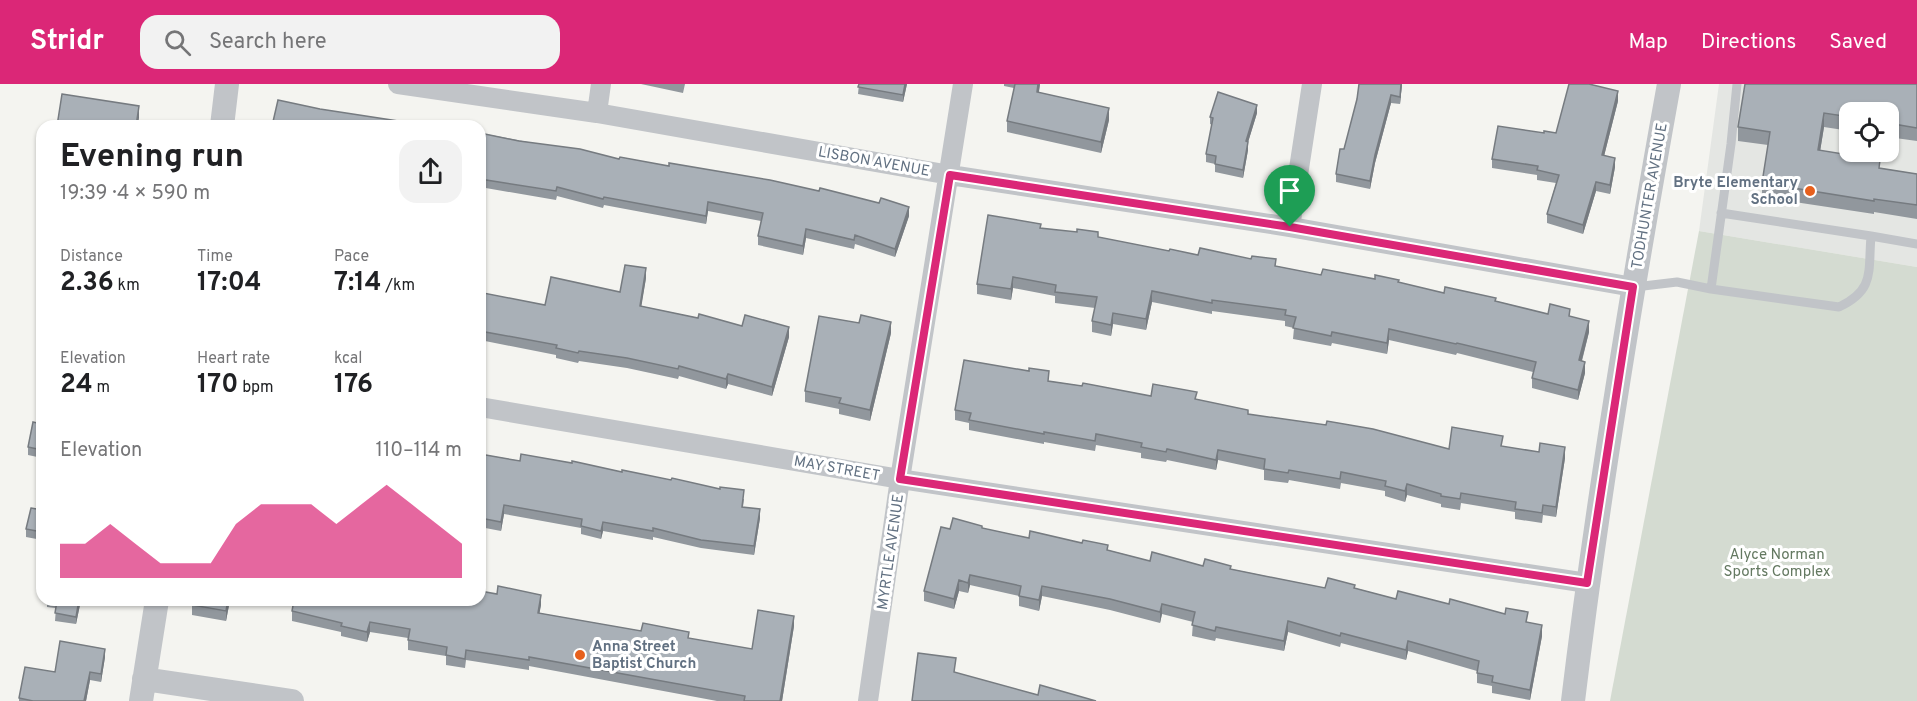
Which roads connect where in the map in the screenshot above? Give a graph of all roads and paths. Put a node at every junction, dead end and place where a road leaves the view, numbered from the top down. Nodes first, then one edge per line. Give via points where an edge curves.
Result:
1 (227, 84) edge
2 (398, 84) edge
3 (601, 84) edge
4 (963, 84) edge
5 (1312, 84) edge
6 (1669, 84) edge
7 (1737, 84) edge
8 (597, 112) junction
9 (223, 120) edge
10 (950, 175) junction
11 (1721, 213) junction
12 (1290, 227) junction
13 (1871, 236) junction
14 (1917, 244) edge
15 (1633, 287) junction
16 (1711, 289) junction
17 (486, 408) edge
18 (900, 479) junction
19 (1587, 583) junction
20 (156, 606) edge
21 (142, 690) edge
22 (292, 701) edge
23 (868, 701) edge
24 (1573, 701) edge

1 - 9 street
2 - 8 street, LISBON AVENUE
3 - 8 street
4 - 10 street, MYRTLE AVENUE
5 - 12 street
6 - 15 street, TODHUNTER AVENUE
7 - 11 lane
8 - 10 street, LISBON AVENUE
10 - 12 street, LISBON AVENUE
10 - 18 street, MYRTLE AVENUE
11 - 13 lane
11 - 16 lane
12 - 15 street, LISBON AVENUE
13 - 14 lane
13 - 16 lane via 1864,290 1839,307
15 - 16 lane via 1677,282
15 - 19 street, TODHUNTER AVENUE
17 - 18 street, MAY STREET
18 - 19 street, MAY STREET
18 - 23 street, MYRTLE AVENUE
19 - 24 street, TODHUNTER AVENUE
20 - 21 street
21 - 22 street

